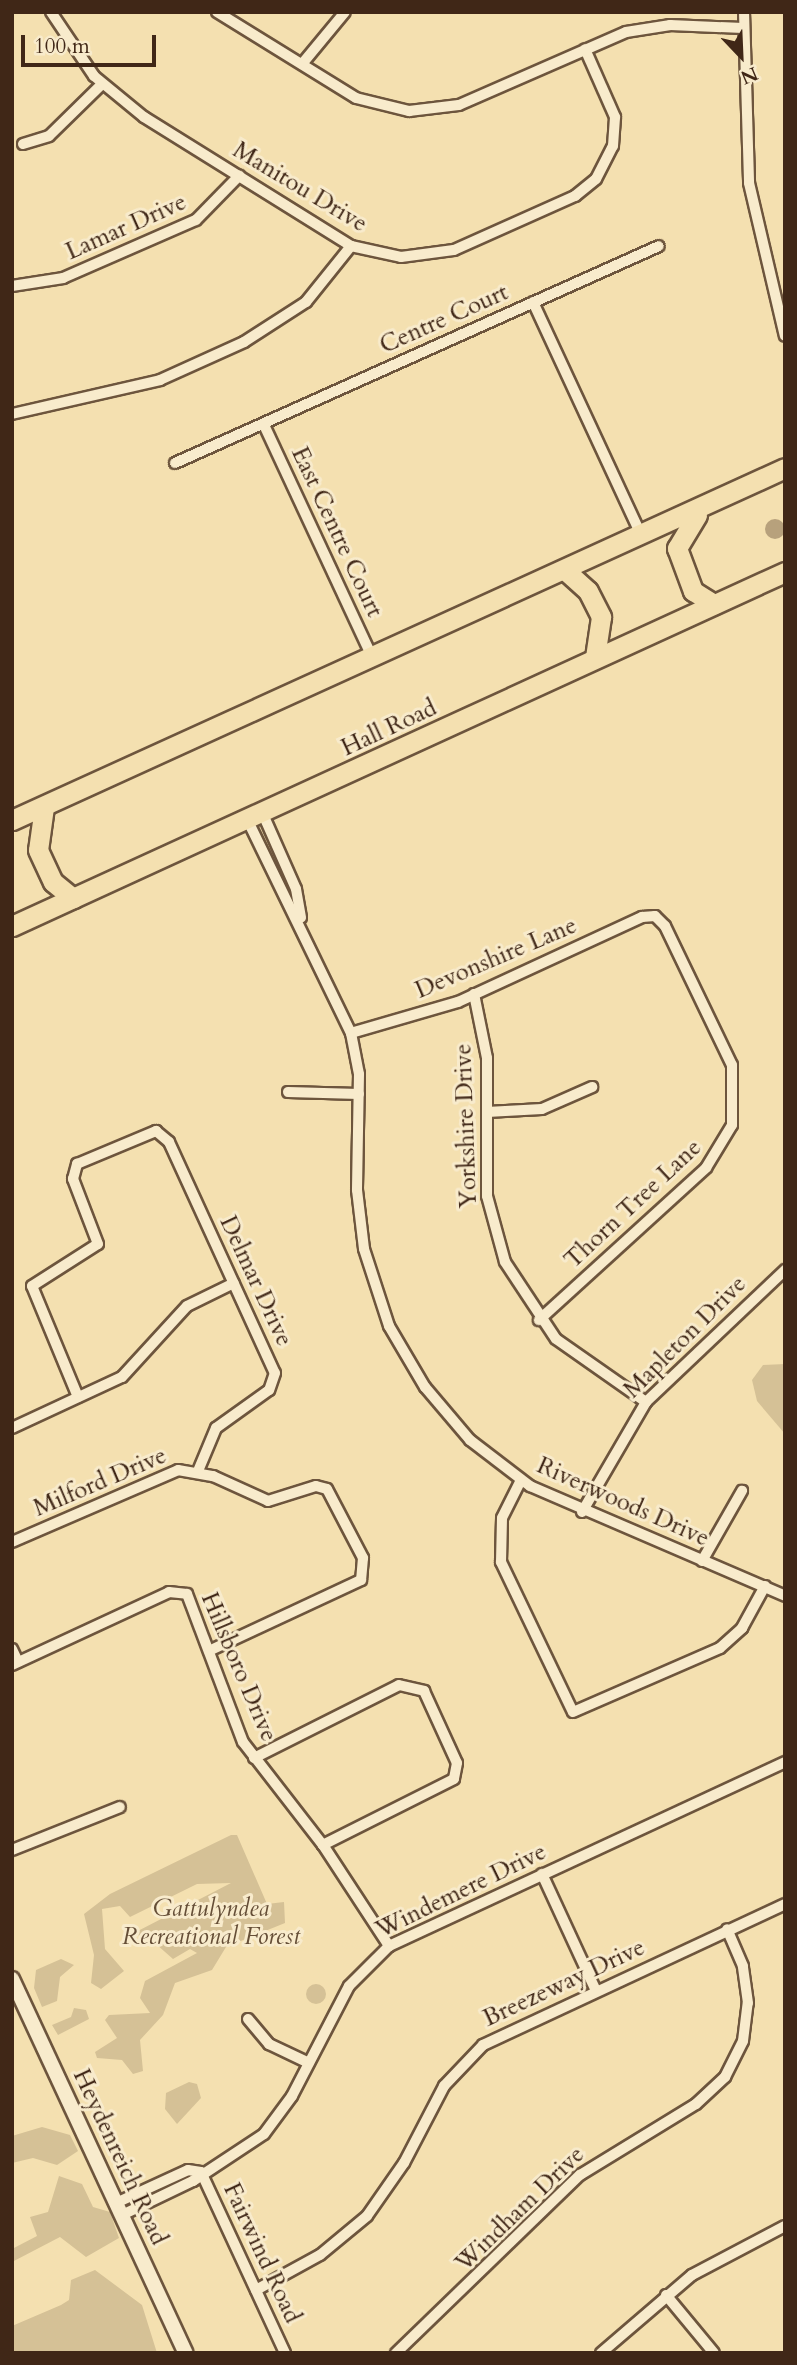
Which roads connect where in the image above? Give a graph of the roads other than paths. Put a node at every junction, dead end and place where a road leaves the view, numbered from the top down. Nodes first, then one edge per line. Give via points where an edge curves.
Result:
1 (51, 12) edge
2 (217, 12) edge
3 (345, 12) edge
4 (744, 12) edge
5 (743, 28) junction
6 (585, 49) junction
7 (302, 64) junction
8 (101, 85) junction
9 (23, 144) dead end
10 (239, 176) junction
11 (351, 246) junction
12 (659, 246) dead end
13 (12, 286) edge
14 (533, 302) junction
15 (783, 328) edge
16 (12, 414) edge
17 (264, 425) junction
18 (175, 463) dead end
19 (785, 468) edge
20 (700, 511) junction
21 (642, 537) junction
22 (567, 572) junction
23 (785, 572) edge
24 (714, 604) junction
25 (372, 657) junction
26 (595, 657) junction
27 (44, 807) junction
28 (255, 816) junction
29 (12, 820) edge
30 (292, 878) junction
31 (278, 885) junction
32 (73, 898) junction
33 (655, 916) joint
34 (300, 918) junction
35 (12, 926) edge
36 (474, 994) junction
37 (351, 1033) junction
38 (592, 1087) dead end
39 (288, 1092) dead end
40 (359, 1094) junction
41 (487, 1112) junction
42 (785, 1270) edge
43 (234, 1283) junction
44 (539, 1320) junction
45 (78, 1398) junction
46 (646, 1402) junction
47 (12, 1428) edge
48 (198, 1471) junction
49 (521, 1480) junction
50 (742, 1491) dead end
51 (582, 1513) junction
52 (12, 1542) edge
53 (702, 1561) junction
54 (765, 1586) junction
55 (785, 1596) edge
56 (12, 1649) edge
57 (213, 1649) junction
58 (15, 1664) edge
59 (254, 1758) junction
60 (785, 1762) edge
61 (120, 1807) dead end
62 (323, 1845) junction
63 (12, 1850) edge
64 (542, 1874) junction
65 (785, 1904) edge
66 (727, 1929) junction
67 (389, 1946) junction
68 (12, 1979) edge
69 (596, 1990) junction
70 (248, 2019) dead end
71 (309, 2063) junction
72 (201, 2172) junction
73 (119, 2209) junction
74 (785, 2226) edge
75 (256, 2290) junction
76 (666, 2295) junction
77 (401, 2352) edge
78 (186, 2353) edge
79 (285, 2353) edge
80 (601, 2353) edge
81 (714, 2353) edge

1 - 8 street, Manitou Drive
2 - 7 street
3 - 7 street
4 - 5 street
5 - 6 street via 645,28
5 - 15 street via 749,183
6 - 7 street via 472,100 422,111 365,102
6 - 11 street, Manitou Drive via 614,107 616,133 606,165 586,189 440,254 393,256
8 - 9 street via 49,136
8 - 10 street, Manitou Drive
10 - 11 street, Manitou Drive
10 - 13 street, Lamar Drive via 197,220 63,278
11 - 16 street via 306,302 244,342 160,380
12 - 14 street
14 - 17 street, Centre Court
14 - 21 street, Centre Court
17 - 18 street, Centre Court
17 - 25 street, East Centre Court
19 - 20 highway
20 - 21 highway
20 - 24 highway via 677,548 693,591
21 - 22 highway
22 - 25 highway
22 - 26 highway via 589,591 601,617
23 - 24 highway, Hall Road
24 - 26 highway, Hall Road
25 - 27 highway
26 - 28 highway, Hall Road
27 - 29 highway
27 - 32 highway via 38,850 52,881
28 - 30 street, Riverwoods Drive
28 - 31 street, Riverwoods Drive
28 - 32 highway, Hall Road
30 - 31 street
30 - 34 street, Riverwoods Drive
31 - 34 street, Riverwoods Drive
32 - 35 highway, Hall Road
33 - 36 street, Devonshire Lane
33 - 44 street, Thorn Tree Lane via 732,1065 732,1125 706,1168
34 - 37 street, Riverwoods Drive
36 - 37 street, Devonshire Lane
36 - 41 street, Yorkshire Drive via 486,1044
37 - 40 street, Riverwoods Drive
38 - 41 street via 542,1109
39 - 40 street
40 - 49 street, Riverwoods Drive via 361,1231 389,1326 439,1405
41 - 44 street, Yorkshire Drive via 491,1223 508,1269
42 - 46 street, Mapleton Drive
43 - 45 street via 179,1313 130,1372
43 - 45 street, Delmar Drive via 169,1142 156,1131 77,1164 73,1179 98,1244 33,1286
43 - 48 street, Delmar Drive via 274,1379 223,1419
44 - 46 street, Yorkshire Drive via 587,1367
45 - 47 street
46 - 51 street, Mapleton Drive
48 - 52 street, Milford Drive via 159,1475
48 - 57 street, Milford Drive via 268,1501 322,1487 362,1558 363,1576
49 - 51 street, Riverwoods Drive
49 - 54 street via 502,1518 500,1562 572,1712 720,1648 747,1620
50 - 53 street
51 - 53 street, Riverwoods Drive
53 - 54 street, Riverwoods Drive
54 - 55 street, Riverwoods Drive
56 - 58 street
57 - 58 street, Hillsboro Drive via 192,1599 176,1591
57 - 59 street, Hillsboro Drive via 234,1723
59 - 62 street, Hillsboro Drive
59 - 62 street via 362,1702 415,1684 428,1696 457,1774 443,1787
60 - 64 street, Windemere Drive
61 - 63 street
62 - 67 street, Hillsboro Drive
64 - 67 street, Windemere Drive
64 - 69 street
65 - 66 street, Breezeway Drive
66 - 69 street, Breezeway Drive
66 - 77 street, Windham Drive via 743,1966 748,2003 743,2041 725,2077 696,2104 580,2175
67 - 71 street, Windemere Drive via 349,1986
68 - 73 street, Heydenreich Road
69 - 75 street, Breezeway Drive via 494,2038 466,2059 372,2210 320,2255
70 - 71 street via 262,2039
71 - 72 street, Windemere Drive via 264,2134
72 - 73 street, Windemere Drive via 188,2170
72 - 75 street, Fairwind Road
73 - 78 street, Heydenreich Road
74 - 76 street via 718,2258
75 - 79 street, Fairwind Road
76 - 80 street
76 - 81 street

